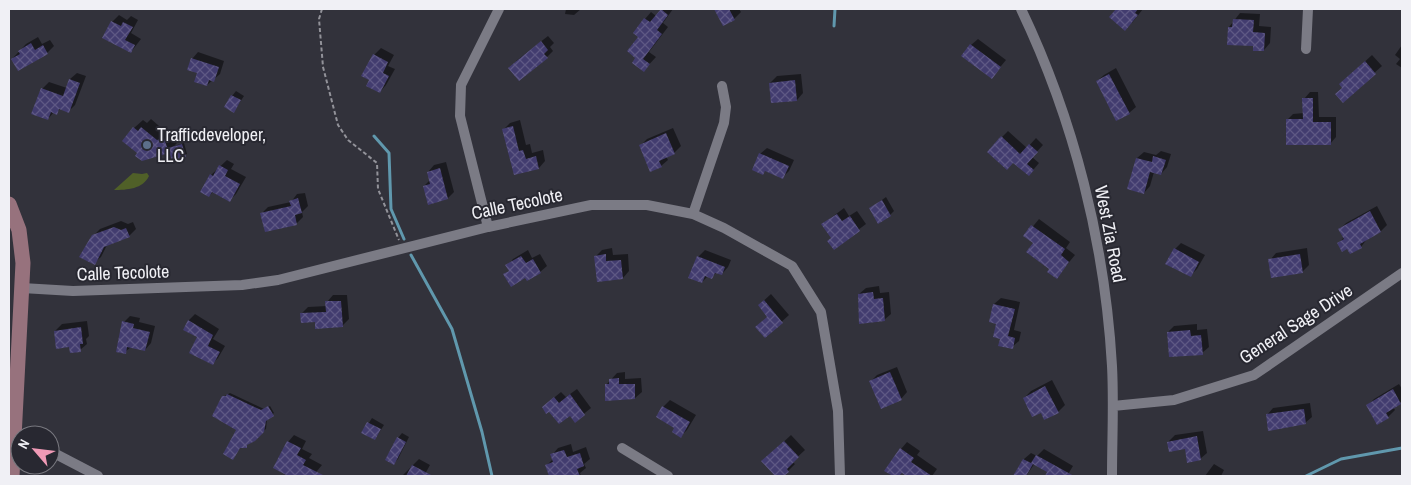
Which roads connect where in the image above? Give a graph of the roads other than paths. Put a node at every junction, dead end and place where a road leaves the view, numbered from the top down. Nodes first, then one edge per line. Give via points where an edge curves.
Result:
1 (499, 9) edge
2 (1021, 9) edge
3 (1308, 9) edge
4 (1306, 49) dead end
5 (722, 86) dead end
6 (9, 204) edge
7 (693, 214) junction
8 (488, 226) junction
9 (1402, 274) edge
10 (22, 288) junction
11 (1113, 406) junction
12 (17, 425) edge
13 (622, 448) dead end
14 (60, 456) edge
15 (98, 476) edge
16 (668, 476) edge
17 (840, 476) edge
18 (1112, 476) edge

1 - 8 street via 461,85 460,116
2 - 11 street, West Zia Road via 1061,108 1090,209 1104,288
3 - 4 street
5 - 7 street via 726,107 724,123
6 - 10 street via 19,230
7 - 8 street, Calle Tecolote via 647,205 591,206
7 - 17 street, Calle Tecolote via 792,266 821,312 838,411
8 - 10 street, Calle Tecolote via 278,280 242,285 73,291
9 - 11 street, General Sage Drive via 1254,375 1174,400
10 - 12 street
11 - 18 street, West Zia Road
13 - 16 street
14 - 15 street

